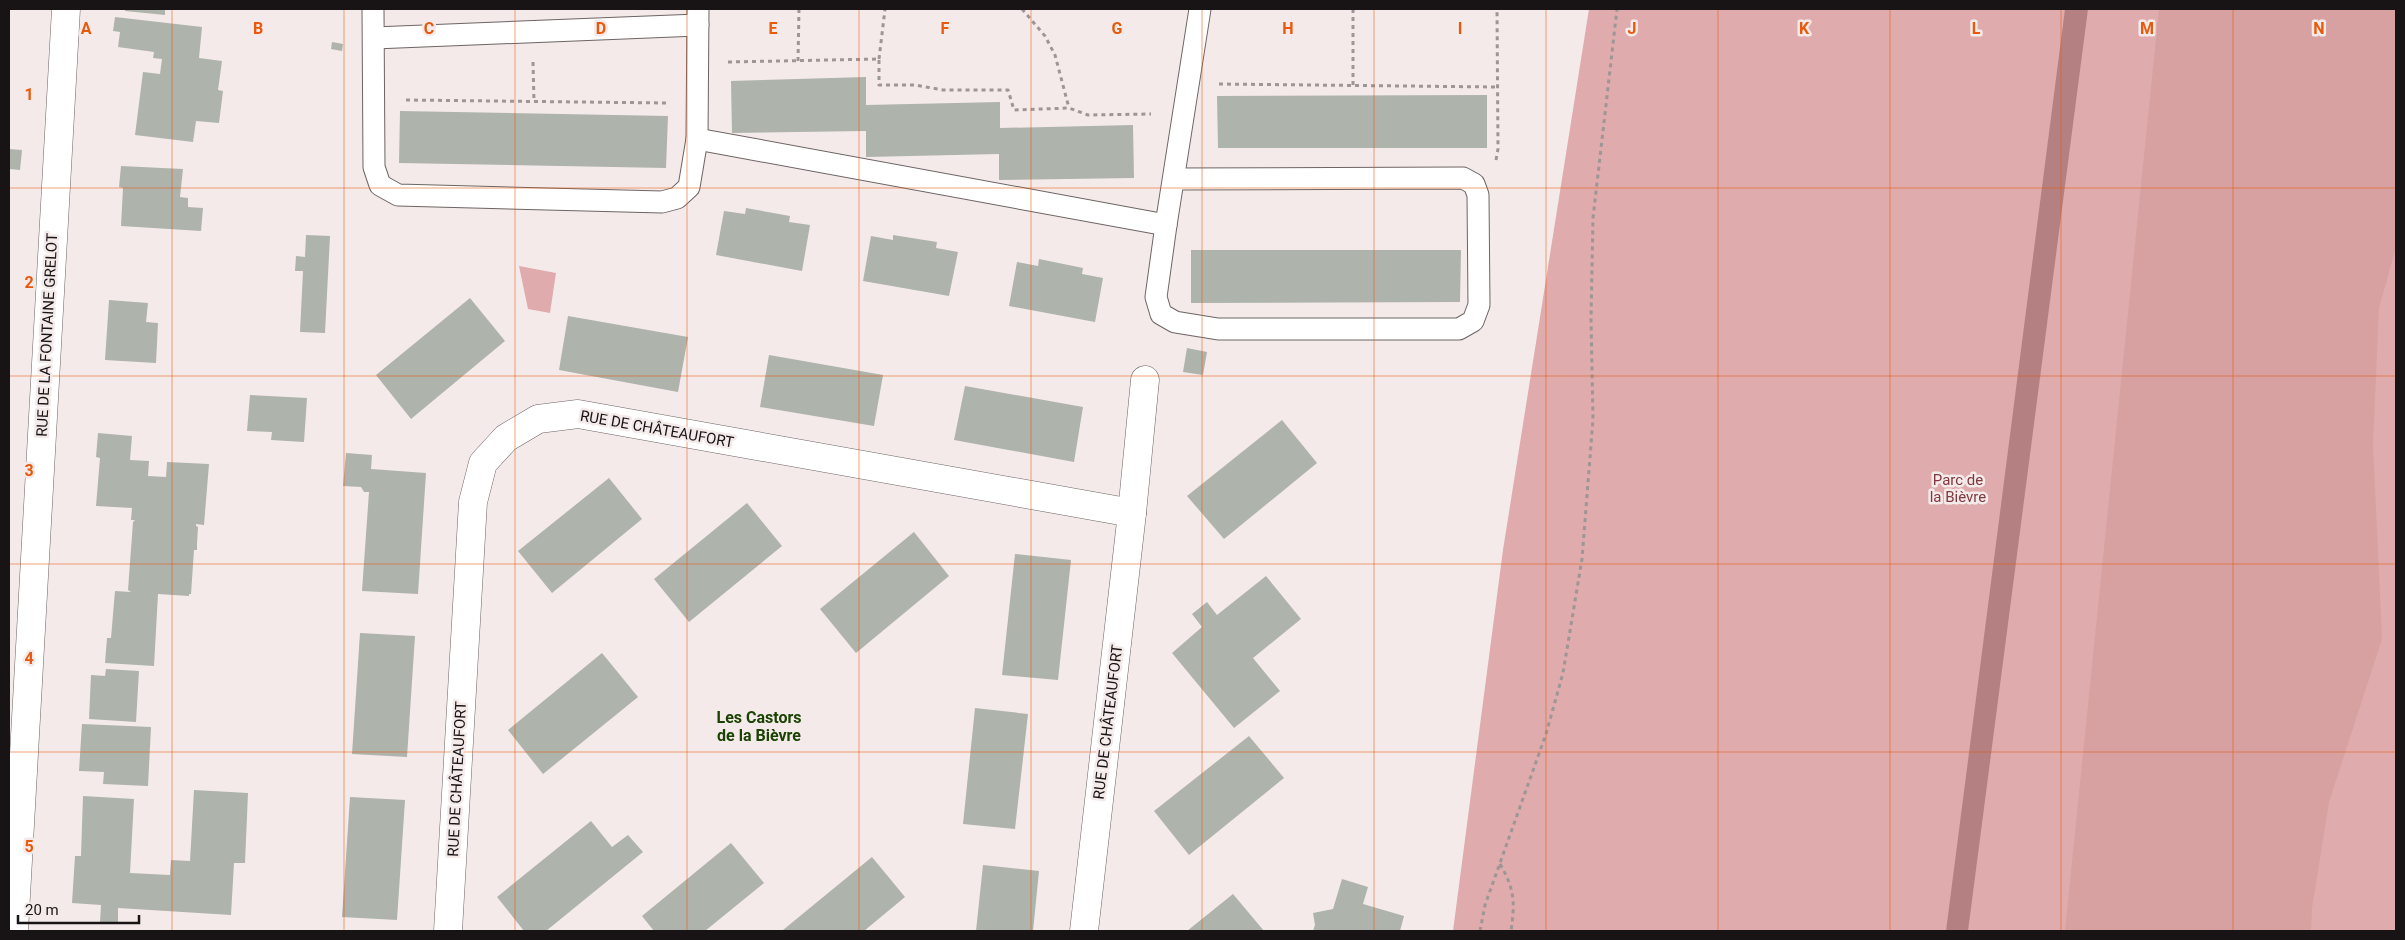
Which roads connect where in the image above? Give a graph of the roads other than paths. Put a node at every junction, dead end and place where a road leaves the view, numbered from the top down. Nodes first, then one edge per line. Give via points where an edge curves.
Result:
1 (66, 9) edge
2 (373, 9) edge
3 (1200, 9) edge
4 (698, 17) edge
5 (374, 38) junction
6 (697, 139) junction
7 (1174, 179) junction
8 (1166, 225) junction
9 (1145, 380) dead end
10 (1132, 513) junction
11 (14, 931) edge
12 (448, 931) edge
13 (1084, 931) edge

1 - 11 street, RUE DE LA FONTAINE GRELOT
2 - 5 lane
3 - 7 lane
4 - 5 lane via 533,32
4 - 6 lane
5 - 6 lane via 374,167 380,186 398,195 662,202 678,198 689,187
6 - 8 lane
7 - 8 lane
7 - 8 lane via 1463,178 1474,184 1478,195 1479,305 1473,321 1459,329 1218,329 1175,322 1161,314 1156,297
9 - 10 street, RUE DE CHÂTEAUFORT
10 - 12 street, RUE DE CHÂTEAUFORT via 578,414 538,419 506,438 483,463 473,502
10 - 13 street, RUE DE CHÂTEAUFORT

